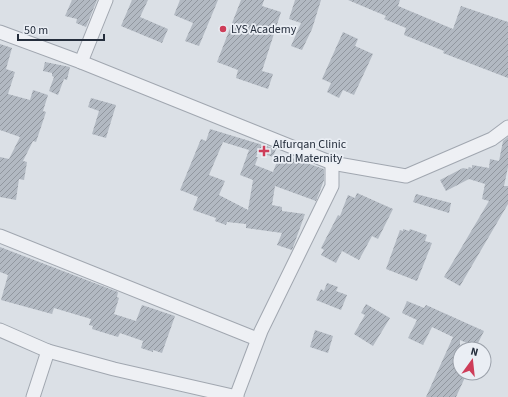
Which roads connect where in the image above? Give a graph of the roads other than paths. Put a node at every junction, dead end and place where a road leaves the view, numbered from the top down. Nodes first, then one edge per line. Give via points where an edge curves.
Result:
1 (106, 0) edge
2 (0, 32) edge
3 (81, 62) junction
4 (508, 127) edge
5 (332, 164) junction
6 (0, 236) edge
7 (0, 330) edge
8 (257, 339) junction
9 (48, 351) junction
10 (33, 397) edge
11 (236, 397) edge

1 - 3 street
2 - 3 street
3 - 5 street
4 - 5 street via 492,139 406,176
5 - 8 street via 332,186
6 - 8 street
7 - 9 street
8 - 11 street
9 - 10 street
9 - 11 street

